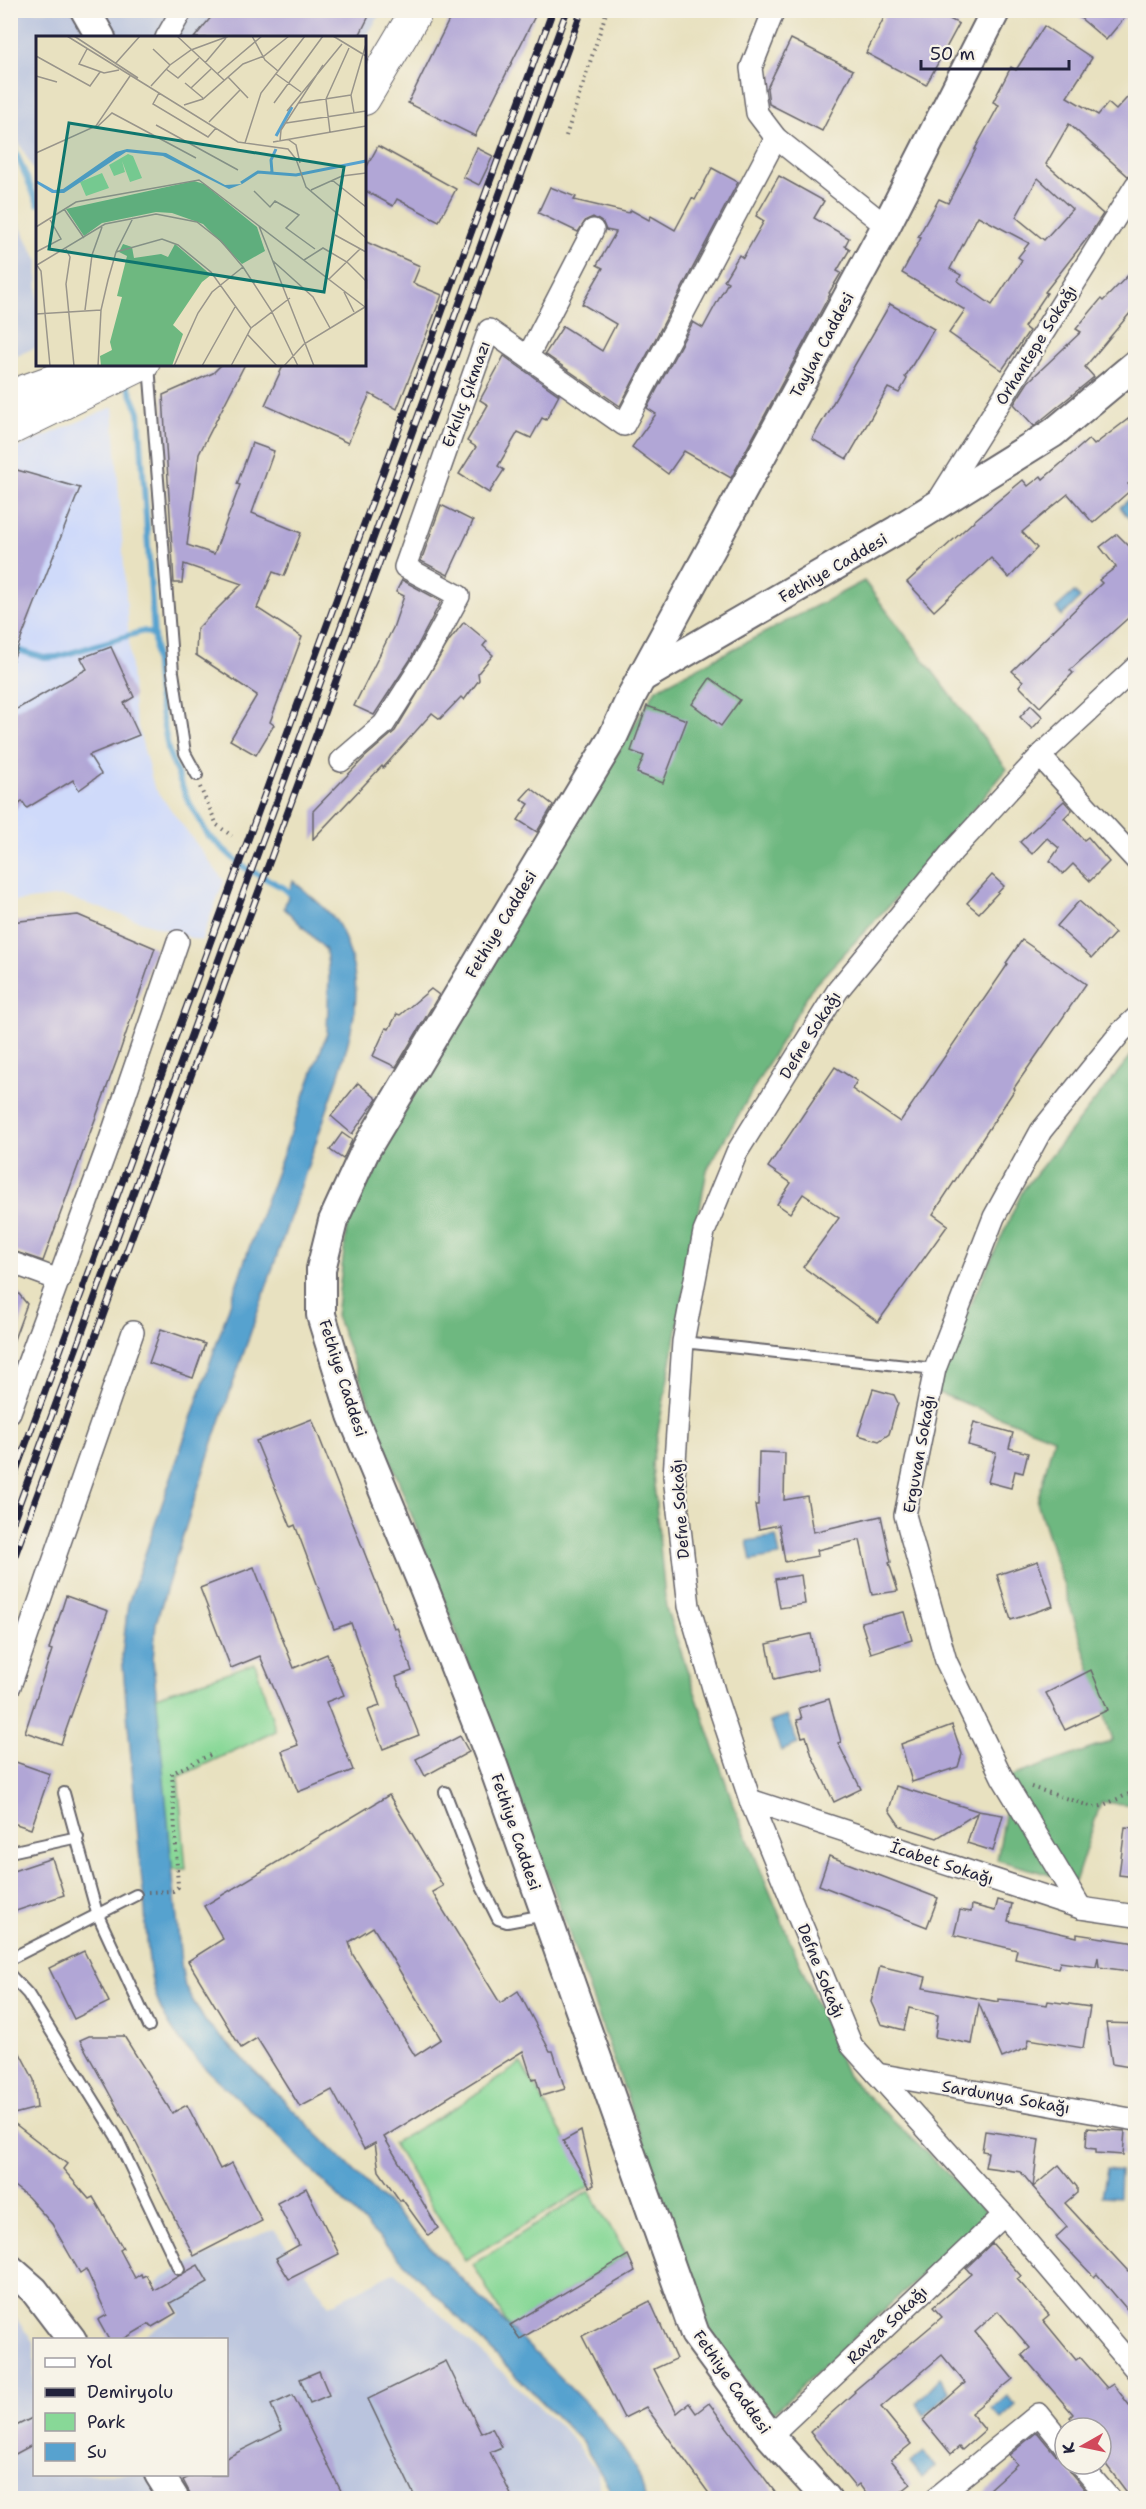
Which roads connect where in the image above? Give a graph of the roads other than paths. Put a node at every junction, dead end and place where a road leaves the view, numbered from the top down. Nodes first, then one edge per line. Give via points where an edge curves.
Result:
1 (85, 10) edge
2 (182, 10) edge
3 (397, 10) edge
4 (417, 10) edge
5 (774, 10) edge
6 (996, 10) edge
7 (100, 36) edge
8 (167, 36) edge
9 (366, 61) edge
10 (366, 96) edge
11 (776, 138) junction
12 (1136, 185) edge
13 (886, 226) junction
14 (593, 230) dead end
15 (528, 356) junction
16 (1136, 364) edge
17 (84, 366) edge
18 (141, 366) edge
19 (144, 366) edge
20 (60, 391) junction
21 (10, 396) edge
22 (10, 429) edge
23 (936, 504) junction
24 (1136, 667) edge
25 (643, 677) junction
26 (1040, 756) junction
27 (341, 761) dead end
28 (196, 775) road end
29 (1136, 860) edge
30 (178, 941) dead end
31 (1136, 1018) edge
32 (10, 1262) edge
33 (59, 1280) junction
34 (133, 1332) dead end
35 (683, 1342) junction
36 (935, 1370) junction
37 (10, 1412) edge
38 (10, 1686) edge
39 (445, 1792) dead end
40 (64, 1793) dead end
41 (750, 1800) junction
42 (78, 1837) junction
43 (10, 1852) edge
44 (139, 1894) road end
45 (1081, 1908) junction
46 (97, 1913) junction
47 (546, 1915) junction
48 (1136, 1916) edge
49 (10, 1959) edge
50 (10, 1976) edge
51 (149, 2026) dead end
52 (877, 2074) junction
53 (1136, 2120) edge
54 (1004, 2215) junction
55 (10, 2269) edge
56 (179, 2269) dead end
57 (10, 2290) edge
58 (51, 2338) edge
59 (70, 2338) edge
60 (1133, 2361) edge
61 (1053, 2431) edge
62 (770, 2436) junction
63 (141, 2476) edge
64 (160, 2476) edge
65 (1090, 2476) edge
66 (155, 2499) edge
67 (174, 2499) edge
68 (826, 2499) edge
69 (936, 2499) edge
70 (1109, 2499) edge

1 - 7 street
2 - 8 street
3 - 9 main road
4 - 10 main road
5 - 11 street via 751,68 757,113
6 - 13 street, Taylan Caddesi
11 - 13 street
11 - 15 street, Erkılıç Çıkmazı via 624,425
12 - 23 street, Orhantepe Sokağı
13 - 25 street, Taylan Caddesi
14 - 15 street
15 - 27 street, Erkılıç Çıkmazı via 489,330 405,567 459,596 384,724
16 - 23 street, Fethiye Caddesi via 1053,433
17 - 20 main road
18 - 20 main road
19 - 28 lane via 173,672 185,753
20 - 21 main road
20 - 22 main road
23 - 25 street, Fethiye Caddesi
24 - 26 street, Defne Sokağı
25 - 47 street, Fethiye Caddesi via 612,739 366,1149 333,1221 321,1269 321,1315 352,1415 490,1757
26 - 29 street
26 - 35 street, Defne Sokağı via 952,852 838,990 737,1152 704,1232
30 - 33 street
31 - 36 street, Erguvan Sokağı via 1041,1131 994,1216
32 - 33 street
33 - 37 street
34 - 38 street
35 - 36 lane
35 - 41 street, Defne Sokağı via 674,1476 689,1606
36 - 45 street, Erguvan Sokağı via 905,1515 946,1661 1002,1777
39 - 47 lane via 498,1919 507,1922
40 - 42 lane
41 - 45 street, İcabet Sokağı
41 - 52 street, Defne Sokağı via 852,2046
42 - 43 lane
42 - 46 lane
44 - 46 lane
45 - 48 street, İcabet Sokağı
46 - 49 lane
46 - 51 lane
47 - 62 street, Fethiye Caddesi via 695,2334
50 - 56 lane via 28,1994 116,2136
52 - 53 street, Sardunya Sokağı
52 - 54 street, Defne Sokağı
54 - 60 street, Defne Sokağı
54 - 62 street, Ravza Sokağı
55 - 59 street via 34,2290
57 - 58 street
61 - 69 street via 1039,2414
62 - 68 street, Fethiye Caddesi
63 - 66 street
64 - 67 street
65 - 70 street

